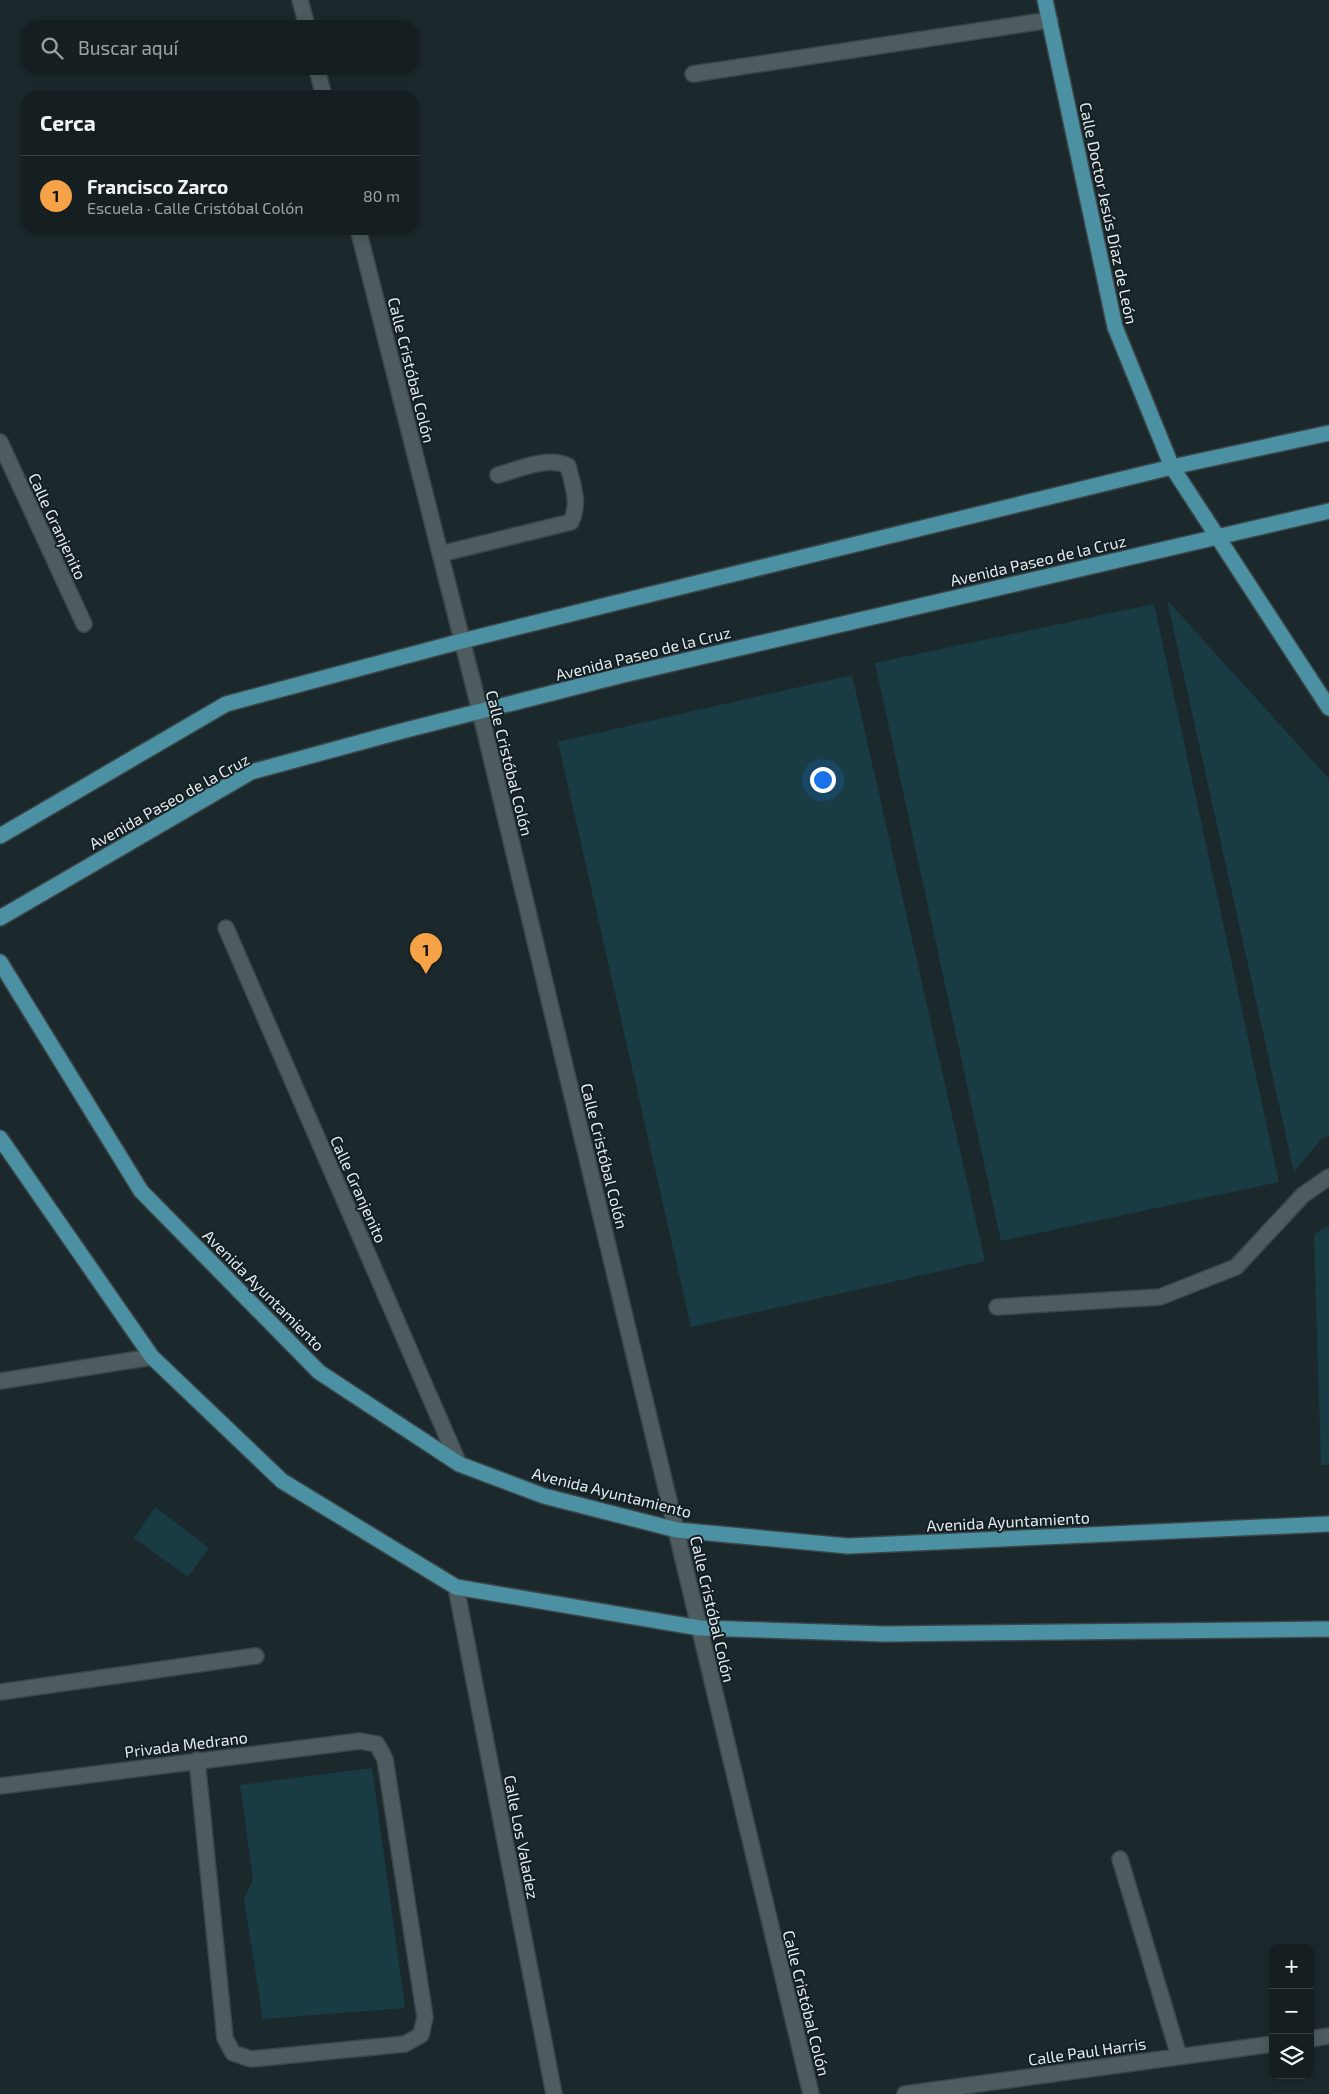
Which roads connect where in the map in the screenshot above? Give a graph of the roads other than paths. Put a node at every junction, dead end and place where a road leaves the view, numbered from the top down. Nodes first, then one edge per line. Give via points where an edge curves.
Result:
1 (300, 0) edge
2 (1045, 0) edge
3 (305, 20) edge
4 (1050, 20) junction
5 (693, 74) dead end
6 (319, 75) edge
7 (323, 90) edge
8 (360, 235) edge
9 (1329, 433) edge
10 (0, 442) edge
11 (1172, 468) junction
12 (498, 475) dead end
13 (1329, 510) edge
14 (1217, 537) junction
15 (440, 554) junction
16 (84, 624) dead end
17 (462, 641) junction
18 (1329, 708) edge
19 (480, 711) junction
20 (0, 836) edge
21 (0, 918) edge
22 (226, 928) dead end
23 (0, 962) edge
24 (0, 1138) edge
25 (1329, 1177) edge
26 (997, 1306) dead end
27 (152, 1357) junction
28 (0, 1381) edge
29 (459, 1464) junction
30 (1329, 1524) edge
31 (677, 1530) junction
32 (456, 1588) junction
33 (700, 1628) junction
34 (1329, 1629) edge
35 (256, 1656) dead end
36 (0, 1692) edge
37 (197, 1760) junction
38 (0, 1786) edge
39 (1120, 1859) dead end
40 (1329, 2036) edge
41 (1314, 2038) edge
42 (1269, 2045) edge
43 (1179, 2056) junction
44 (554, 2094) edge
45 (811, 2094) edge
46 (905, 2094) edge

1 - 3 street
2 - 4 main road, Calle Doctor Jesús Díaz de León
4 - 5 street
4 - 11 main road, Calle Doctor Jesús Díaz de León via 1115,327
6 - 7 street
8 - 15 street, Calle Cristóbal Colón
9 - 11 main road
10 - 16 street, Calle Granjenito
11 - 14 main road, Calle Doctor Jesús Díaz de León
11 - 17 main road
12 - 15 street via 548,461 568,466 576,499 576,512 571,522
13 - 14 main road, Avenida Paseo de la Cruz
14 - 18 main road, Calle Doctor Jesús Díaz de León
14 - 19 main road, Avenida Paseo de la Cruz via 633,672
15 - 17 street, Calle Cristóbal Colón
17 - 19 street, Calle Cristóbal Colón
17 - 20 main road via 226,704
19 - 21 main road, Avenida Paseo de la Cruz via 250,772
19 - 31 street, Calle Cristóbal Colón
22 - 29 street, Calle Granjenito
23 - 29 main road, Avenida Ayuntamiento via 141,1191 319,1372
24 - 27 main road
25 - 26 street via 1303,1195 1236,1267 1160,1297
27 - 28 street
27 - 32 main road via 282,1481
29 - 31 main road, Avenida Ayuntamiento via 544,1496
30 - 31 main road, Avenida Ayuntamiento via 848,1546
31 - 33 street, Calle Cristóbal Colón
32 - 33 main road
32 - 44 street, Calle Los Valadez
33 - 34 main road via 885,1634
33 - 45 street, Calle Cristóbal Colón
35 - 36 street
37 - 37 street, Privada Medrano via 360,1741 377,1744 385,1759 425,2017 421,2035 405,2044 250,2059 232,2053 225,2038
37 - 38 street, Privada Medrano
39 - 43 street
40 - 41 street
42 - 43 street, Calle Paul Harris
43 - 46 street, Calle Paul Harris

